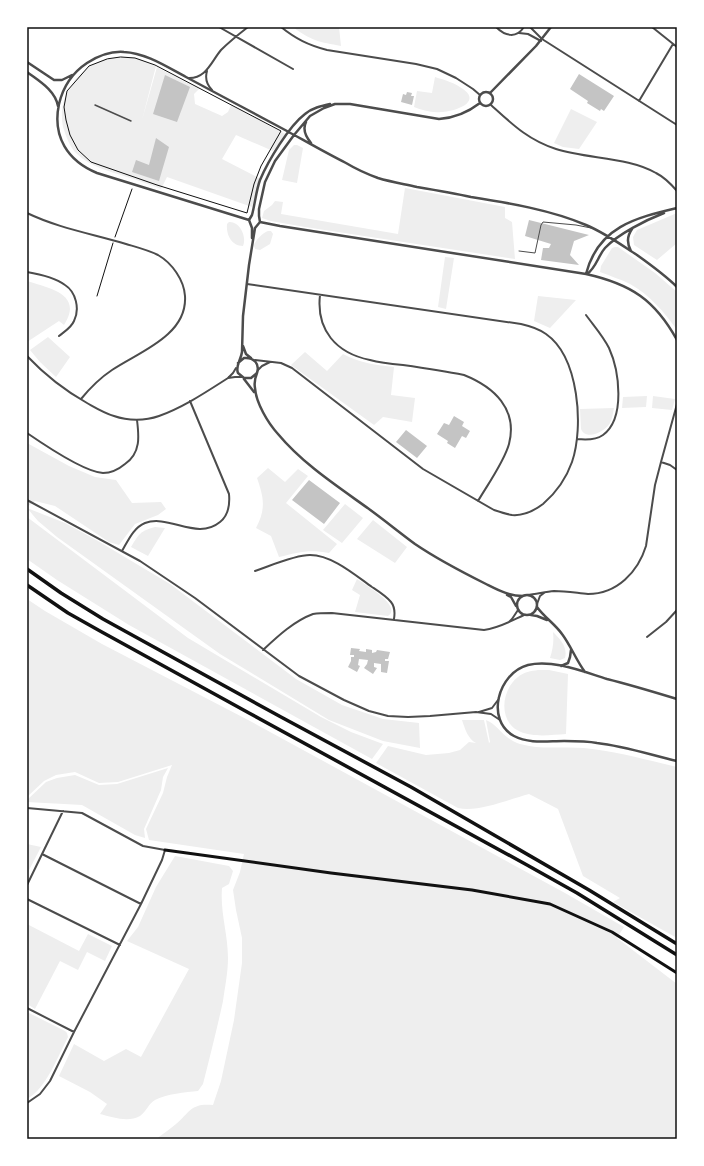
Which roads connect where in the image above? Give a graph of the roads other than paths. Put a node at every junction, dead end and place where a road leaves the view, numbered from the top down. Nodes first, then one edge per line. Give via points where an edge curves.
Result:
1 (220, 27) edge
2 (248, 27) edge
3 (281, 27) edge
4 (496, 27) edge
5 (524, 27) edge
6 (530, 27) edge
7 (551, 27) edge
8 (652, 27) edge
9 (518, 33) junction
10 (236, 36) junction
11 (541, 40) junction
12 (673, 44) junction
13 (677, 47) edge
14 (27, 62) edge
15 (293, 69) dead end
16 (208, 70) junction
17 (27, 72) edge
18 (74, 74) junction
19 (186, 78) junction
20 (212, 91) junction
21 (490, 93) junction
22 (480, 95) junction
23 (639, 100) junction
24 (480, 103) junction
25 (95, 104) dead end
26 (336, 104) junction
27 (491, 105) junction
28 (58, 109) junction
29 (307, 119) junction
30 (131, 121) dead end
31 (294, 124) junction
32 (677, 125) edge
33 (282, 128) junction
34 (288, 132) junction
35 (294, 135) junction
36 (314, 146) junction
37 (677, 191) edge
38 (677, 208) edge
39 (27, 213) edge
40 (252, 216) junction
41 (259, 216) junction
42 (249, 221) junction
43 (259, 223) junction
44 (634, 227) junction
45 (597, 230) junction
46 (608, 236) junction
47 (615, 240) junction
48 (252, 243) junction
49 (519, 251) dead end
50 (631, 251) junction
51 (27, 272) edge
52 (586, 274) junction
53 (247, 284) junction
54 (677, 287) edge
55 (320, 294) junction
56 (586, 315) dead end
57 (59, 336) dead end
58 (677, 340) edge
59 (242, 342) junction
60 (27, 356) edge
61 (252, 359) junction
62 (275, 362) junction
63 (238, 364) junction
64 (257, 372) junction
65 (243, 378) junction
66 (226, 380) junction
67 (256, 396) junction
68 (81, 399) junction
69 (190, 401) junction
70 (677, 404) edge
71 (137, 420) junction
72 (27, 433) edge
73 (577, 439) junction
74 (661, 462) junction
75 (677, 470) edge
76 (27, 500) edge
77 (478, 501) junction
78 (122, 551) junction
79 (27, 569) edge
80 (255, 571) dead end
81 (27, 586) edge
82 (547, 592) junction
83 (506, 593) junction
84 (525, 596) junction
85 (536, 605) junction
86 (517, 608) junction
87 (677, 610) edge
88 (526, 615) junction
89 (394, 619) junction
90 (549, 621) junction
91 (506, 624) junction
92 (647, 637) dead end
93 (571, 649) junction
94 (264, 650) junction
95 (561, 666) junction
96 (585, 672) junction
97 (677, 699) edge
98 (498, 700) junction
99 (476, 712) junction
100 (501, 721) junction
101 (677, 761) edge
102 (27, 808) edge
103 (63, 811) junction
104 (165, 850) junction
105 (42, 854) junction
106 (27, 884) edge
107 (27, 899) edge
108 (141, 904) junction
109 (677, 944) edge
110 (120, 945) junction
111 (677, 955) edge
112 (677, 973) edge
113 (27, 1008) edge
114 (74, 1032) junction
115 (27, 1103) edge

1 - 10 street
2 - 10 street
3 - 22 street via 313,47 437,69 456,78
4 - 9 street via 504,34
5 - 9 street
6 - 11 street
7 - 11 street
8 - 12 street
9 - 11 street
10 - 15 street
10 - 16 street via 221,50
11 - 21 street
11 - 23 street
12 - 13 street
12 - 23 street
14 - 18 street via 54,80 62,80
16 - 19 street via 198,77
16 - 20 street via 206,78
17 - 28 street via 50,91 56,99
18 - 19 street via 96,58 112,52 127,52 146,57
18 - 28 street via 64,89
19 - 20 street
20 - 33 street
21 - 22 street via 484,92
21 - 27 street via 494,99
22 - 24 street
23 - 32 street
24 - 26 street via 464,114 439,119 350,104
24 - 27 street via 485,107
25 - 30 street
26 - 29 street via 316,112
26 - 31 street via 312,109
27 - 37 street via 522,132 537,141 556,149 641,166 657,173
28 - 42 street via 59,136 71,156 90,170
29 - 35 street
29 - 36 street via 304,131
31 - 33 street
31 - 34 street
33 - 34 street
34 - 35 street
34 - 40 street via 270,158 260,179
35 - 36 street
35 - 41 street via 267,176
36 - 45 street via 346,164 380,178 554,214
38 - 44 street
38 - 46 street via 634,221
39 - 68 street via 157,255 169,263 185,291 184,312 168,335 98,380
40 - 41 street
40 - 42 street
41 - 43 street
42 - 43 street via 253,226
42 - 48 street via 252,228
43 - 48 street via 255,228
43 - 52 street
44 - 47 street
44 - 50 street via 628,240
45 - 46 street
45 - 49 lane via 543,222 536,252
46 - 47 street
46 - 52 street via 592,257
47 - 50 street
47 - 52 street via 605,248 594,267
48 - 53 street
50 - 54 street
51 - 57 street via 51,278 65,285 75,298 75,320 70,328
52 - 58 street via 618,283 645,299 668,324
53 - 55 street
53 - 59 street
55 - 73 street via 521,324 539,330 557,344 570,367 576,393
55 - 77 street via 323,326 339,347 370,360 464,375 475,379 502,400 509,416 509,442
56 - 73 street via 600,334 616,368 618,399 615,417 604,434 592,440
59 - 61 street via 246,354
59 - 63 street
60 - 68 street via 50,379
61 - 62 street
61 - 63 street via 244,358
61 - 64 street via 258,366
62 - 64 street via 262,366
62 - 77 street via 296,370 423,470
63 - 65 street via 238,374
63 - 66 street
64 - 65 street via 251,378
64 - 67 street via 254,383
65 - 66 street via 232,377
65 - 67 street
66 - 69 street
67 - 83 street via 275,430 310,466 435,557
68 - 71 street via 115,416
69 - 71 street via 158,416
69 - 78 street via 229,494 229,510 221,522 208,528 152,521 144,524 132,534
70 - 74 street
71 - 72 street via 139,434 135,454 122,467 103,473 92,471 74,462
73 - 77 street via 572,461 561,485 552,497 539,507 512,515 494,510
74 - 75 street
74 - 82 street via 646,546 632,574 615,587 597,593
76 - 78 street
78 - 94 street via 195,598
79 - 109 highway via 61,594 103,619 417,790
80 - 89 street via 309,555 327,558 388,598 394,608
81 - 111 highway via 100,631 577,893
82 - 84 street
82 - 85 street via 540,596
83 - 84 street
83 - 86 street
84 - 85 street via 533,598
84 - 86 street via 518,600
85 - 88 street via 534,612
85 - 90 street
86 - 88 street via 521,614
86 - 91 street via 512,619
87 - 92 street
88 - 90 street
88 - 91 street
89 - 91 street via 484,630
89 - 94 street via 332,613 313,614 290,627
90 - 93 street via 561,632
93 - 95 street via 568,663
93 - 96 street
94 - 99 street via 299,676 369,711 388,716 408,717
95 - 96 street
95 - 98 street via 538,663 522,667 505,681
96 - 97 street
98 - 99 street via 492,708
98 - 100 street
99 - 100 street via 491,714
100 - 101 street via 512,735 528,741 598,743
102 - 103 street
103 - 104 street via 82,813 142,846
103 - 105 street
104 - 108 street
104 - 112 main road via 472,890 550,904 612,932
105 - 106 street
105 - 108 street
107 - 110 street
108 - 110 street
110 - 114 street
113 - 114 street
114 - 115 street via 50,1081 40,1094

